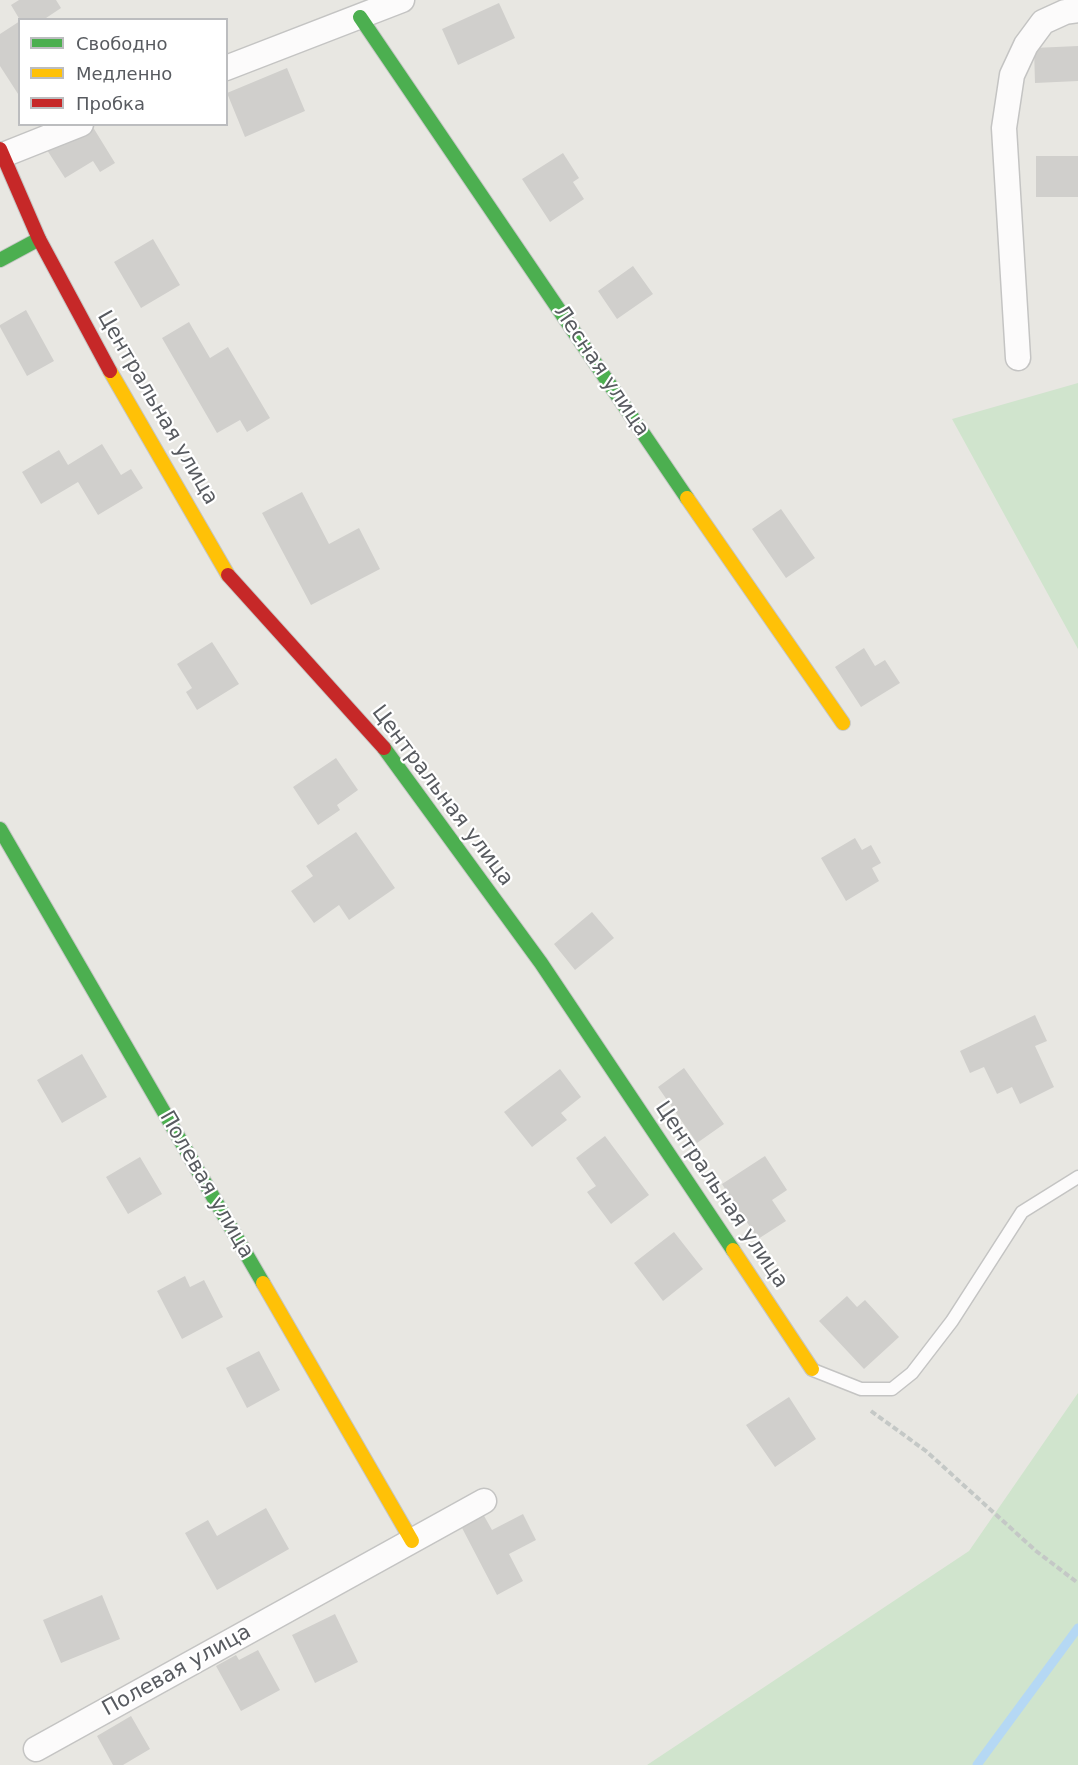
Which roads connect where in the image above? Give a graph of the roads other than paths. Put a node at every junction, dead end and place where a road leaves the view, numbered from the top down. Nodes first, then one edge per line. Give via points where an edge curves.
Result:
1 (402, 0) edge
2 (1078, 10) edge
3 (360, 17) junction
4 (228, 67) edge
5 (75, 126) edge
6 (2, 152) edge
7 (39, 239) junction
8 (0, 260) edge
9 (1018, 358) dead end
10 (843, 723) dead end
11 (0, 829) edge
12 (1078, 1177) edge
13 (812, 1369) joint
14 (484, 1501) dead end
15 (412, 1541) junction
16 (36, 1749) dead end

1 - 3 street
2 - 9 street via 1043,22 1026,45 1012,75 1004,128
3 - 4 street
3 - 10 street, Лесная улица
5 - 6 street
6 - 7 street, Центральная улица
7 - 8 street
7 - 13 street, Центральная улица via 121,391 229,576 386,750 541,963
11 - 15 street, Полевая улица
12 - 13 lane via 1022,1212 952,1321 912,1373 892,1389 861,1389
14 - 15 street, Полевая улица
15 - 16 street, Полевая улица

